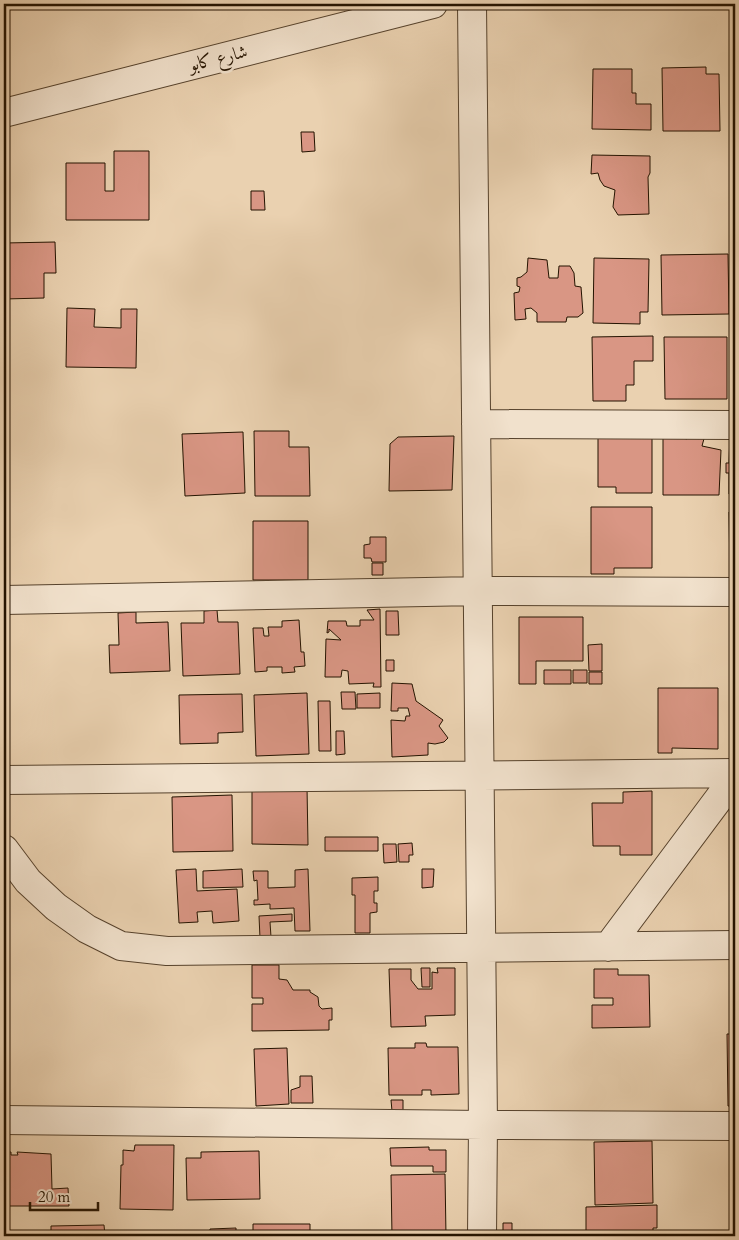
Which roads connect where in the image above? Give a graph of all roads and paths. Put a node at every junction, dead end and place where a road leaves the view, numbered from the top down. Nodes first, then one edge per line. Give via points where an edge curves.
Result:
1 (433, 4) edge
2 (472, 4) edge
3 (4, 113) edge
4 (476, 424) junction
5 (735, 425) edge
6 (478, 591) junction
7 (735, 592) edge
8 (4, 600) edge
9 (480, 775) junction
10 (735, 775) edge
11 (4, 780) edge
12 (4, 849) edge
13 (735, 945) edge
14 (608, 947) junction
15 (481, 948) junction
16 (4, 1120) edge
17 (483, 1125) junction
18 (735, 1126) edge
19 (482, 1236) edge

1 - 3 street, شارع كابو
2 - 4 street
4 - 5 street
4 - 6 street
6 - 7 street
6 - 8 street
6 - 9 street
9 - 10 street
9 - 11 street
9 - 15 street
10 - 14 street
12 - 15 street via 28,880 56,907 87,929 121,946 167,952
13 - 14 street
14 - 15 street
15 - 17 street
16 - 17 street
17 - 18 street
17 - 19 street

